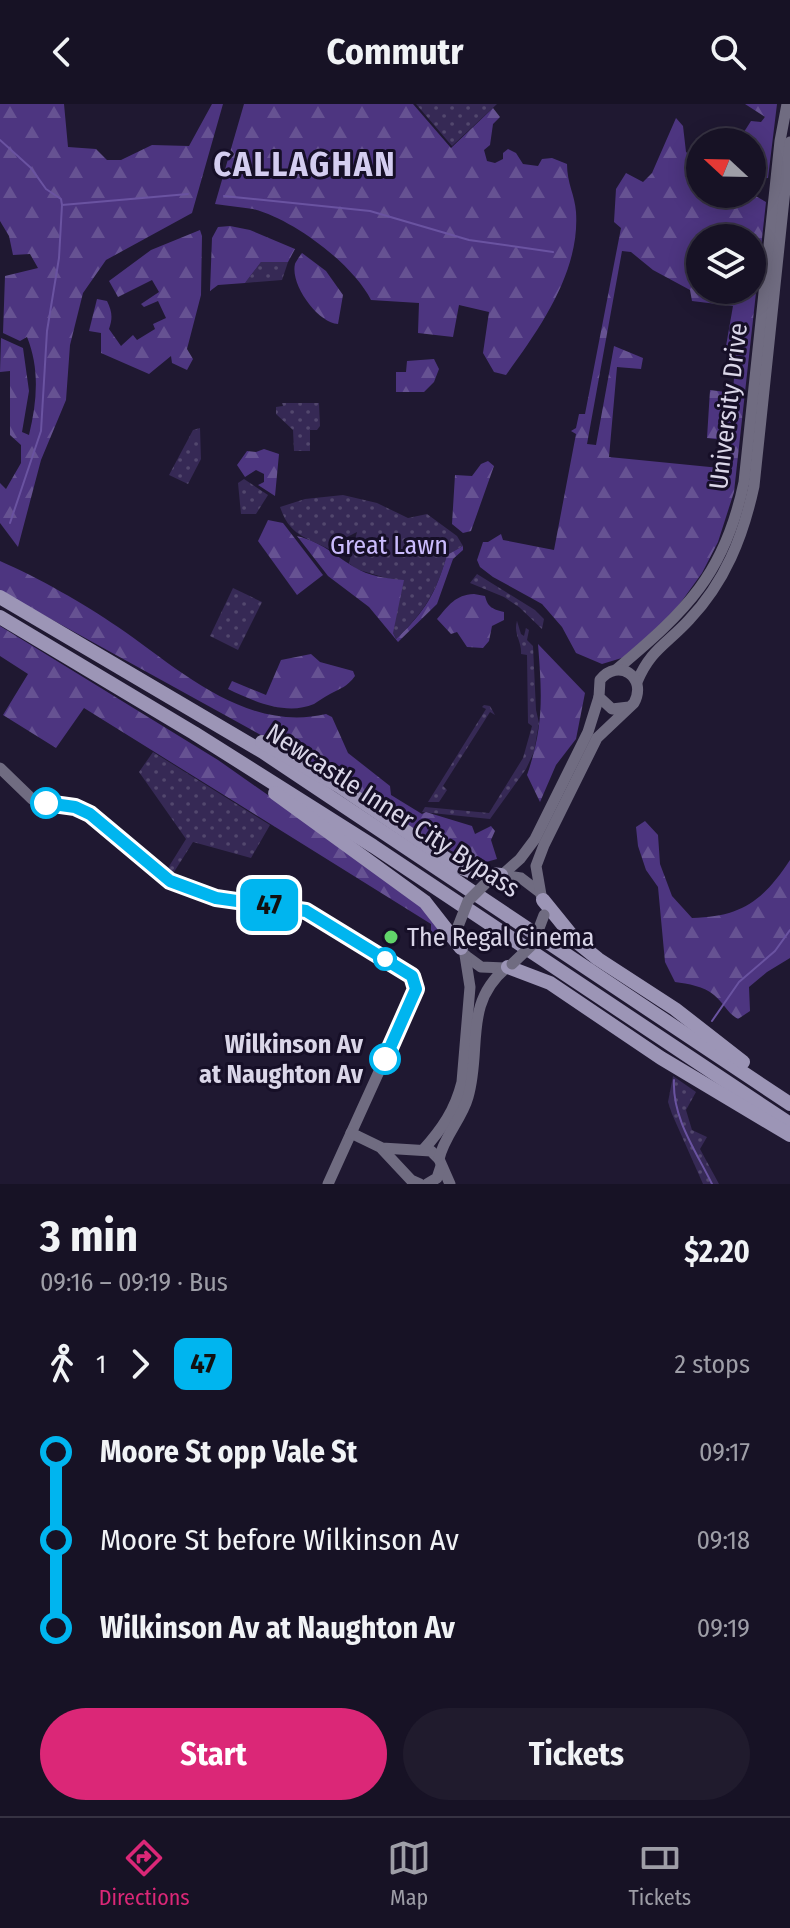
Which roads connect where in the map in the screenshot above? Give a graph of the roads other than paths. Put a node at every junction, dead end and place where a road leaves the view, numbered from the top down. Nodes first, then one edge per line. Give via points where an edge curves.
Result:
1 (787, 104) edge
2 (790, 142) edge
3 (0, 597) edge
4 (0, 617) edge
5 (617, 669) junction
6 (637, 682) junction
7 (145, 683) junction
8 (599, 697) junction
9 (629, 707) junction
10 (194, 733) junction
11 (0, 768) edge
12 (497, 877) junction
13 (542, 898) junction
14 (463, 952) junction
15 (509, 966) junction
16 (790, 1096) edge
17 (790, 1104) edge
18 (790, 1124) edge
19 (351, 1133) junction
20 (790, 1135) edge
21 (382, 1148) junction
22 (421, 1150) junction
23 (440, 1163) junction
24 (406, 1172) junction
25 (328, 1184) edge
26 (420, 1184) edge
27 (427, 1184) edge
28 (450, 1184) edge

1 - 5 main road, University Drive via 744,482 732,531 682,611
2 - 6 main road, University Drive via 748,511 718,584 688,622 647,659
3 - 7 highway, Newcastle Inner City Bypass
4 - 10 highway, Newcastle Inner City Bypass
5 - 6 main road via 628,671
5 - 8 main road via 600,680
6 - 9 main road via 638,696
7 - 12 highway via 326,778 463,869
7 - 17 highway, Newcastle Inner City Bypass via 263,752
8 - 9 main road via 612,709
8 - 12 main road via 586,737 535,839
9 - 13 main road via 597,738 544,845 536,866
10 - 14 highway via 425,902
10 - 18 highway, Newcastle Inner City Bypass
11 - 19 main road via 39,802 85,811 178,884 227,900 311,913 416,980
12 - 13 main road via 521,878
12 - 14 main road, bridge via 468,901 457,929
13 - 15 main road, bridge via 544,915 533,944
13 - 16 highway via 598,959 675,1009
14 - 15 main road via 481,967
14 - 22 main road via 471,980 462,1082 445,1124
15 - 20 highway via 556,987
15 - 23 main road via 481,1000 469,1095 444,1142
19 - 21 main road
19 - 25 main road
21 - 22 main road
21 - 24 main road
22 - 23 main road via 431,1151
22 - 24 main road via 408,1159
23 - 27 main road via 437,1178
23 - 28 main road
24 - 26 main road

